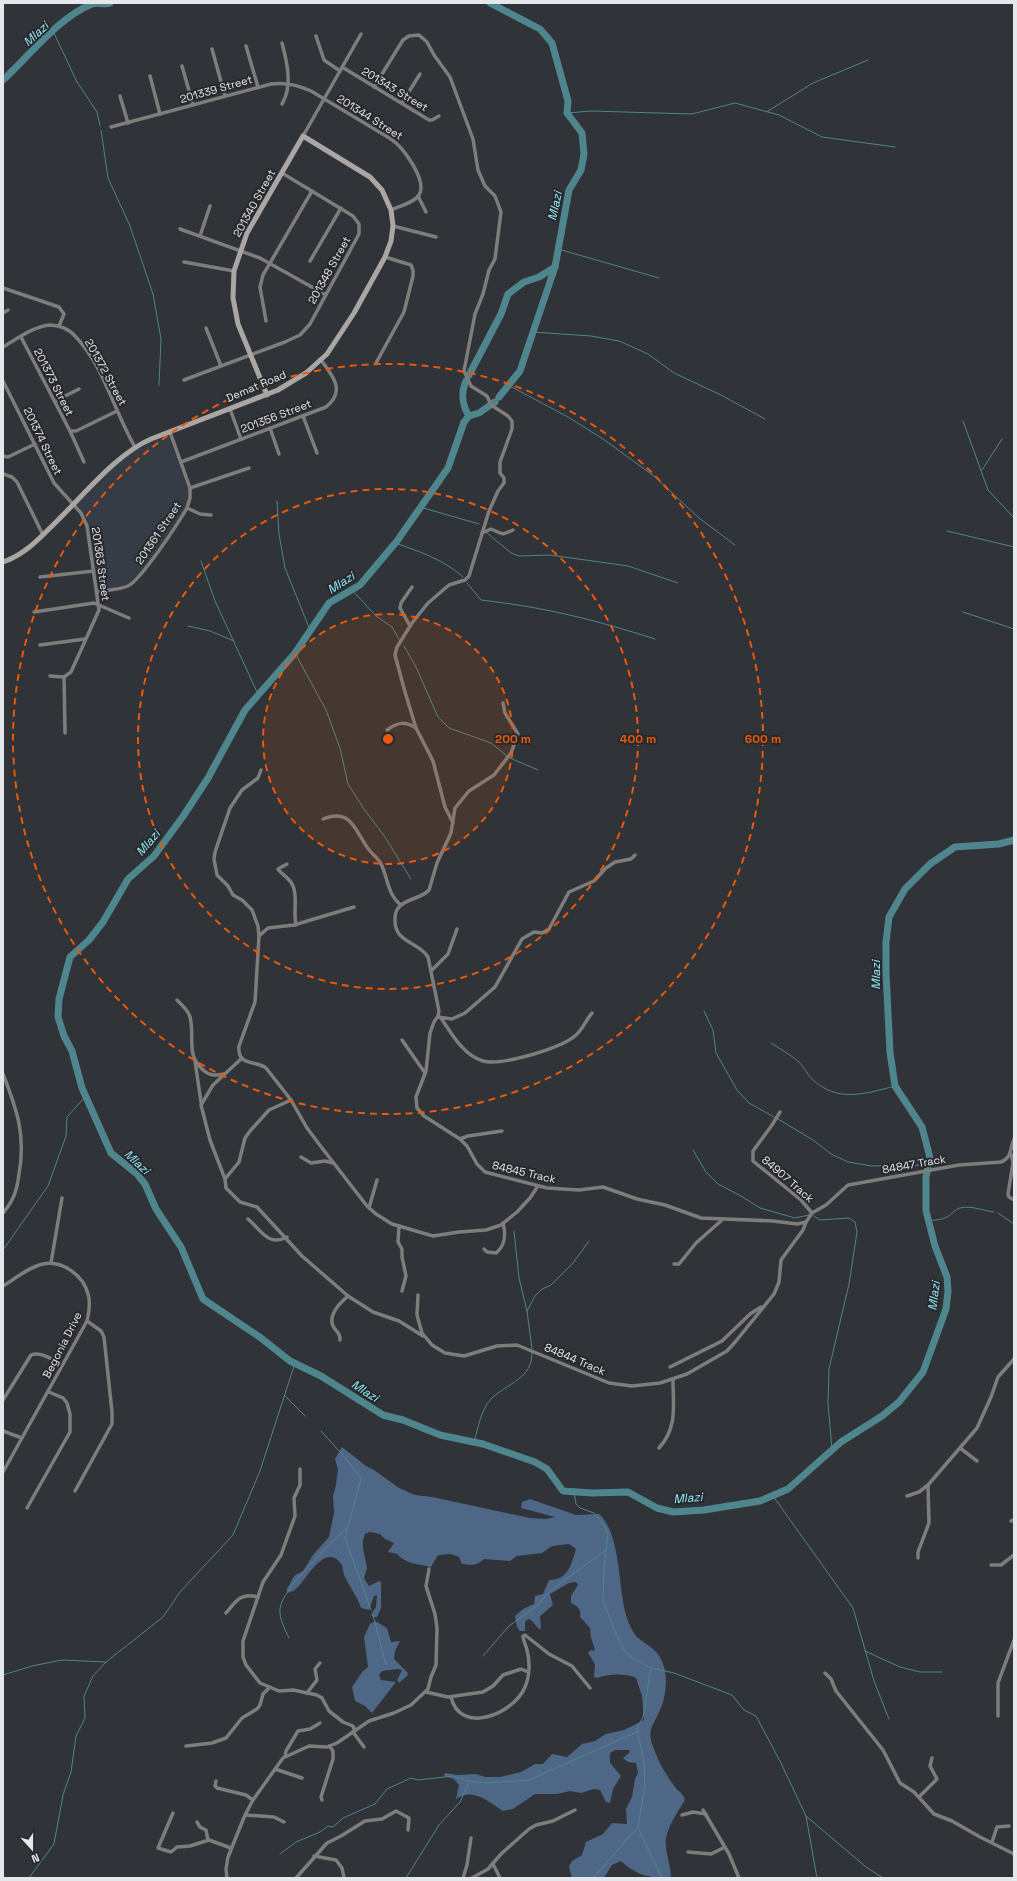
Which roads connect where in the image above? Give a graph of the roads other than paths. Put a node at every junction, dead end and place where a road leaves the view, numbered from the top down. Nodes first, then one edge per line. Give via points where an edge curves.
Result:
1 (361, 34) dead end
2 (316, 36) dead end
3 (282, 43) dead end
4 (246, 46) dead end
5 (212, 49) dead end
6 (182, 66) dead end
7 (341, 69) junction
8 (420, 74) dead end
9 (150, 76) dead end
10 (288, 83) junction
11 (374, 86) junction
12 (258, 87) junction
13 (120, 96) dead end
14 (225, 96) junction
15 (324, 99) junction
16 (402, 103) junction
17 (282, 104) dead end
18 (193, 105) junction
19 (160, 114) junction
20 (439, 116) dead end
21 (128, 123) junction
22 (111, 127) dead end
23 (303, 136) junction
24 (282, 173) junction
25 (312, 191) junction
26 (418, 196) junction
27 (210, 206) dead end
28 (341, 208) junction
29 (391, 210) junction
30 (426, 212) dead end
31 (393, 226) junction
32 (180, 229) dead end
33 (200, 236) junction
34 (436, 237) dead end
35 (240, 250) junction
36 (385, 257) junction
37 (310, 261) dead end
38 (184, 262) dead end
39 (270, 264) junction
40 (234, 271) junction
41 (3, 288) edge
42 (326, 295) junction
43 (8, 310) dead end
44 (3, 313) edge
45 (266, 321) dead end
46 (59, 326) junction
47 (206, 328) dead end
48 (21, 337) junction
49 (3, 347) edge
50 (250, 356) junction
51 (321, 360) junction
52 (376, 363) dead end
53 (221, 366) junction
54 (184, 380) dead end
55 (3, 381) edge
56 (79, 389) dead end
57 (267, 395) junction
58 (55, 401) junction
59 (230, 409) junction
60 (117, 411) junction
61 (303, 416) junction
62 (270, 428) junction
63 (70, 431) junction
64 (170, 432) junction
65 (241, 439) junction
66 (35, 444) junction
67 (135, 447) junction
68 (317, 453) dead end
69 (279, 454) dead end
70 (3, 456) edge
71 (84, 462) dead end
72 (181, 462) junction
73 (249, 468) dead end
74 (3, 474) edge
75 (190, 488) junction
76 (73, 505) junction
77 (187, 508) junction
78 (211, 515) dead end
79 (513, 530) dead end
80 (43, 535) junction
81 (481, 535) junction
82 (3, 562) edge
83 (94, 570) junction
84 (40, 577) dead end
85 (412, 587) dead end
86 (97, 592) junction
87 (99, 604) junction
88 (34, 612) dead end
89 (129, 618) dead end
90 (410, 626) junction
91 (85, 639) junction
92 (40, 645) dead end
93 (50, 676) dead end
94 (64, 677) junction
95 (503, 703) dead end
96 (416, 728) junction
97 (387, 730) dead end
98 (65, 733) dead end
99 (261, 770) dead end
100 (323, 819) dead end
101 (453, 824) junction
102 (635, 855) dead end
103 (287, 864) dead end
104 (401, 905) junction
105 (354, 907) dead end
106 (296, 925) junction
107 (457, 930) dead end
108 (259, 936) junction
109 (430, 971) junction
110 (177, 1000) dead end
111 (592, 1013) dead end
112 (439, 1017) junction
113 (402, 1040) dead end
114 (242, 1058) junction
115 (194, 1060) junction
116 (426, 1073) junction
117 (3, 1074) edge
118 (224, 1074) junction
119 (291, 1100) junction
120 (201, 1102) junction
121 (780, 1112) dead end
122 (502, 1131) dead end
123 (460, 1139) junction
124 (1014, 1139) edge
125 (1011, 1154) junction
126 (301, 1157) dead end
127 (335, 1163) junction
128 (225, 1179) junction
129 (377, 1180) dead end
130 (538, 1186) junction
131 (1008, 1190) junction
132 (1014, 1190) edge
133 (62, 1198) dead end
134 (1014, 1200) edge
135 (369, 1208) junction
136 (3, 1213) edge
137 (812, 1213) junction
138 (248, 1219) dead end
139 (722, 1220) junction
140 (806, 1222) junction
141 (504, 1223) junction
142 (399, 1226) junction
143 (286, 1237) junction
144 (484, 1249) dead end
145 (51, 1264) junction
146 (674, 1264) dead end
147 (3, 1286) edge
148 (402, 1291) dead end
149 (348, 1296) junction
150 (418, 1296) dead end
151 (766, 1304) junction
152 (87, 1321) junction
153 (340, 1340) dead end
154 (426, 1340) junction
155 (1014, 1359) edge
156 (62, 1365) junction
157 (670, 1367) dead end
158 (673, 1380) junction
159 (49, 1392) junction
160 (3, 1400) edge
161 (3, 1431) edge
162 (22, 1438) junction
163 (659, 1448) dead end
164 (960, 1448) junction
165 (978, 1462) dead end
166 (300, 1469) dead end
167 (4, 1470) edge
168 (928, 1485) junction
169 (75, 1491) dead end
170 (907, 1496) dead end
171 (27, 1508) dead end
172 (1014, 1555) edge
173 (918, 1558) dead end
174 (991, 1565) dead end
175 (429, 1569) dead end
176 (258, 1597) junction
177 (226, 1613) dead end
178 (1014, 1640) edge
179 (320, 1664) dead end
180 (528, 1672) junction
181 (825, 1673) dead end
182 (270, 1688) junction
183 (590, 1688) dead end
184 (426, 1692) junction
185 (307, 1693) junction
186 (451, 1697) junction
187 (998, 1716) dead end
188 (320, 1723) dead end
189 (354, 1732) junction
190 (186, 1746) dead end
191 (329, 1746) junction
192 (364, 1747) dead end
193 (285, 1756) junction
194 (932, 1758) dead end
195 (275, 1769) junction
196 (302, 1778) dead end
197 (216, 1781) dead end
198 (919, 1797) junction
199 (253, 1800) junction
200 (322, 1800) dead end
201 (575, 1810) dead end
202 (703, 1810) dead end
203 (173, 1813) dead end
204 (706, 1814) junction
205 (245, 1815) junction
206 (682, 1815) dead end
207 (197, 1822) dead end
208 (284, 1822) dead end
209 (1009, 1826) dead end
210 (408, 1830) dead end
211 (472, 1838) dead end
212 (208, 1840) junction
213 (992, 1842) junction
214 (725, 1847) junction
215 (231, 1848) junction
216 (688, 1852) dead end
217 (1014, 1854) edge
218 (314, 1856) junction
219 (493, 1864) junction
220 (228, 1878) edge
221 (296, 1878) edge
222 (344, 1878) edge
223 (463, 1878) edge
224 (472, 1878) edge
225 (500, 1878) edge
226 (739, 1878) edge

1 - 7 street, 201340 Street
2 - 7 street, 201343 Street via 324,60
3 - 10 street via 289,69
4 - 12 street
5 - 14 street
6 - 18 street
7 - 11 street, 201343 Street
7 - 15 street, 201340 Street
8 - 16 street
9 - 19 street
10 - 12 street, 201339 Street
10 - 15 street, 201339 Street via 306,88
10 - 17 street
11 - 16 street, 201343 Street
11 - 81 street via 400,43 409,36 419,35 427,42 450,77 473,139 478,170 485,186 495,196 501,212 495,259 475,314 464,371 471,386 487,396 491,405 512,421 512,429 500,462 504,484 494,500
12 - 14 street, 201339 Street
13 - 21 street
14 - 18 street, 201339 Street
15 - 23 street, 201340 Street
15 - 26 street, 201344 Street via 399,145 420,180 422,187
16 - 20 street, 201343 Street via 431,120
18 - 19 street, 201339 Street
19 - 21 street, 201339 Street
21 - 22 street, 201339 Street
23 - 24 street, 201340 Street
23 - 29 street, Demat Road via 370,177 382,190
24 - 25 street, 201348 Street
24 - 35 street, 201340 Street
25 - 28 street, 201348 Street
25 - 39 street
26 - 29 street
26 - 30 street, 201344 Street
27 - 33 street
28 - 37 street
28 - 42 street, 201348 Street via 357,220 360,232
29 - 31 street, Demat Road
31 - 34 street
31 - 36 street, Demat Road
32 - 33 street
33 - 35 street
35 - 39 street
35 - 40 street, 201340 Street
36 - 51 street, Demat Road via 344,331
36 - 52 street via 411,265 413,276 404,312
38 - 40 street
39 - 42 street
39 - 45 street via 263,275 260,287
40 - 50 street, 201340 Street via 234,310
41 - 46 street via 61,308 64,314
42 - 50 street, 201348 Street via 310,324 300,335
43 - 44 street
46 - 48 street via 41,327
46 - 60 street, 201372 Street via 75,336 83,347 95,365
47 - 53 street
48 - 49 street
48 - 58 street, 201373 Street
50 - 53 street, 201348 Street
50 - 57 street, 201340 Street
51 - 57 street, Demat Road via 299,378
51 - 61 street, 201356 Street via 334,377 335,397 326,407
53 - 54 street, 201348 Street
55 - 66 street, 201374 Street
56 - 58 street
57 - 59 street, Demat Road
58 - 63 street, 201373 Street
59 - 64 street, Demat Road
59 - 65 street
60 - 63 street, 201373 Street via 76,431
60 - 67 street, 201372 Street
61 - 62 street, 201356 Street
61 - 68 street
62 - 65 street, 201356 Street
62 - 69 street
63 - 71 street
64 - 67 street, Demat Road
64 - 72 street, 201361 Street
65 - 72 street, 201356 Street
66 - 70 street via 8,457
66 - 76 street, 201374 Street via 56,486
67 - 76 street, Demat Road
72 - 75 street, 201361 Street
73 - 75 street
74 - 80 street via 17,482
75 - 77 street, 201361 Street
76 - 80 street, Demat Road
76 - 83 street, 201363 Street via 88,526
77 - 78 street via 200,514
77 - 86 street, 201361 Street via 131,584 123,588
79 - 81 street via 500,534 491,529
80 - 82 street, Demat Road via 23,553
81 - 90 street via 469,576 444,589 428,603
83 - 84 street
83 - 86 street, 201363 Street
85 - 90 street via 400,608
86 - 87 street, 201363 Street
87 - 88 street
87 - 89 street
87 - 91 street, 201363 Street via 97,615
90 - 96 street via 395,655
91 - 92 street
91 - 94 street, 201363 Street via 71,672
93 - 94 street
94 - 98 street
95 - 101 street via 507,718 518,732 516,742 494,775 460,800 455,808
96 - 97 street via 404,722
96 - 101 street via 433,761 445,808
99 - 108 street via 258,778 242,790 230,808 214,859 217,875 233,895 252,910
100 - 104 street via 341,816 348,820 379,862 389,889
101 - 104 street via 429,890
102 - 112 street via 631,859 615,862 594,881 572,890 565,897 549,929 542,933 534,932 522,939 498,983 460,1017
103 - 106 street via 278,869 291,882 294,889
104 - 109 street via 396,911 395,918 398,933 426,954
105 - 106 street
106 - 108 street via 268,928
107 - 109 street via 448,954
108 - 114 street via 255,1002 239,1050
109 - 112 street
110 - 115 street, 84844 Track via 190,1017
111 - 112 street via 577,1035 568,1041 541,1052 496,1061 483,1061 463,1047
112 - 116 street, 84845 Track via 430,1033
113 - 116 street
114 - 118 street
114 - 119 street via 249,1063 262,1066
115 - 118 street via 213,1076
115 - 120 street, 84844 Track
116 - 123 street, 84845 Track via 416,1098 417,1108 424,1116
117 - 136 street via 20,1123 22,1155 16,1191 11,1204
118 - 120 street
119 - 127 street via 307,1128
119 - 128 street via 266,1113 250,1131 245,1138 239,1162
120 - 128 street, 84844 Track via 210,1140
121 - 137 street, 84907 Track via 756,1145 753,1161 801,1200
122 - 123 street
123 - 130 street, 84845 Track via 485,1172
124 - 125 street
125 - 131 street
125 - 137 street, 84847 Track via 1001,1162 959,1165 848,1185 826,1205
126 - 127 street via 311,1163 325,1160
127 - 135 street
128 - 143 street, 84844 Track via 226,1188 235,1199 257,1207
129 - 135 street
130 - 139 street, 84845 Track via 572,1190 603,1187 695,1216
130 - 141 street via 524,1206
131 - 132 street
131 - 134 street via 1008,1196
133 - 145 street
135 - 142 street
137 - 140 street
138 - 143 street via 269,1240
139 - 140 street, 84845 Track via 797,1224
139 - 146 street via 696,1242 679,1264
140 - 151 street, 84844 Track via 781,1260 778,1288
141 - 142 street via 486,1230 433,1236
141 - 144 street via 505,1232 501,1249 496,1253
142 - 148 street via 398,1242 402,1250 406,1276
143 - 149 street, 84844 Track via 302,1256
145 - 147 street, Begonia Drive via 33,1267
145 - 152 street, Begonia Drive via 70,1270 84,1284 89,1304
149 - 153 street via 340,1304 333,1319
149 - 154 street, 84844 Track via 373,1312 406,1324
150 - 154 street via 419,1323
151 - 157 street via 750,1314 715,1346
151 - 158 street, 84844 Track via 727,1350
152 - 156 street, Begonia Drive
152 - 169 street via 101,1331 104,1337 113,1419 108,1433
154 - 158 street, 84844 Track via 445,1353 464,1356 498,1346 517,1345 618,1385
155 - 164 street via 998,1377 979,1425
156 - 159 street, Begonia Drive
156 - 160 street via 41,1354 31,1355
158 - 163 street via 673,1420 669,1436
159 - 162 street, Begonia Drive
159 - 171 street via 63,1398 67,1403 70,1432
161 - 162 street
162 - 167 street, Begonia Drive
164 - 165 street
164 - 168 street
166 - 176 street via 300,1485 294,1498 296,1516 280,1555 263,1582
168 - 170 street
168 - 173 street via 929,1523
172 - 174 street via 998,1566
175 - 184 street via 426,1584 436,1618 436,1665
176 - 177 street via 251,1595 236,1600
176 - 182 street via 243,1640 243,1657 258,1682
178 - 187 street via 998,1683
179 - 185 street via 315,1668 317,1680
180 - 183 street via 528,1657 522,1637 525,1635 549,1654 572,1666
180 - 186 street via 521,1669 503,1675 483,1692
180 - 186 street via 526,1686 516,1701 484,1718 471,1718 460,1713 453,1707
181 - 198 street via 836,1691 883,1750 898,1781
182 - 185 street
182 - 190 street via 262,1694 257,1709 240,1720 226,1738 212,1743
184 - 186 street
184 - 189 street via 411,1705 368,1721
185 - 189 street via 320,1696 329,1712 353,1726
188 - 193 street via 310,1729 298,1730
189 - 191 street
189 - 192 street
191 - 193 street via 310,1746
191 - 200 street via 333,1751 333,1759
193 - 195 street
194 - 198 street via 930,1766 936,1780
195 - 196 street
195 - 199 street
197 - 199 street via 217,1788 246,1795
198 - 213 street via 934,1814
199 - 205 street
201 - 219 street via 529,1829
202 - 204 street
203 - 212 street via 158,1848 171,1852 177,1847
204 - 206 street via 693,1812
204 - 214 street
205 - 208 street via 274,1818
205 - 215 street
207 - 212 street via 206,1830
209 - 213 street via 997,1827
210 - 218 street via 409,1819 396,1811 382,1819 368,1820 356,1825 327,1843
211 - 223 street
212 - 215 street
213 - 217 street
214 - 216 street via 711,1854
214 - 226 street
215 - 220 street via 227,1863
218 - 221 street
218 - 222 street via 336,1860 342,1868
219 - 224 street via 485,1872
219 - 225 street

